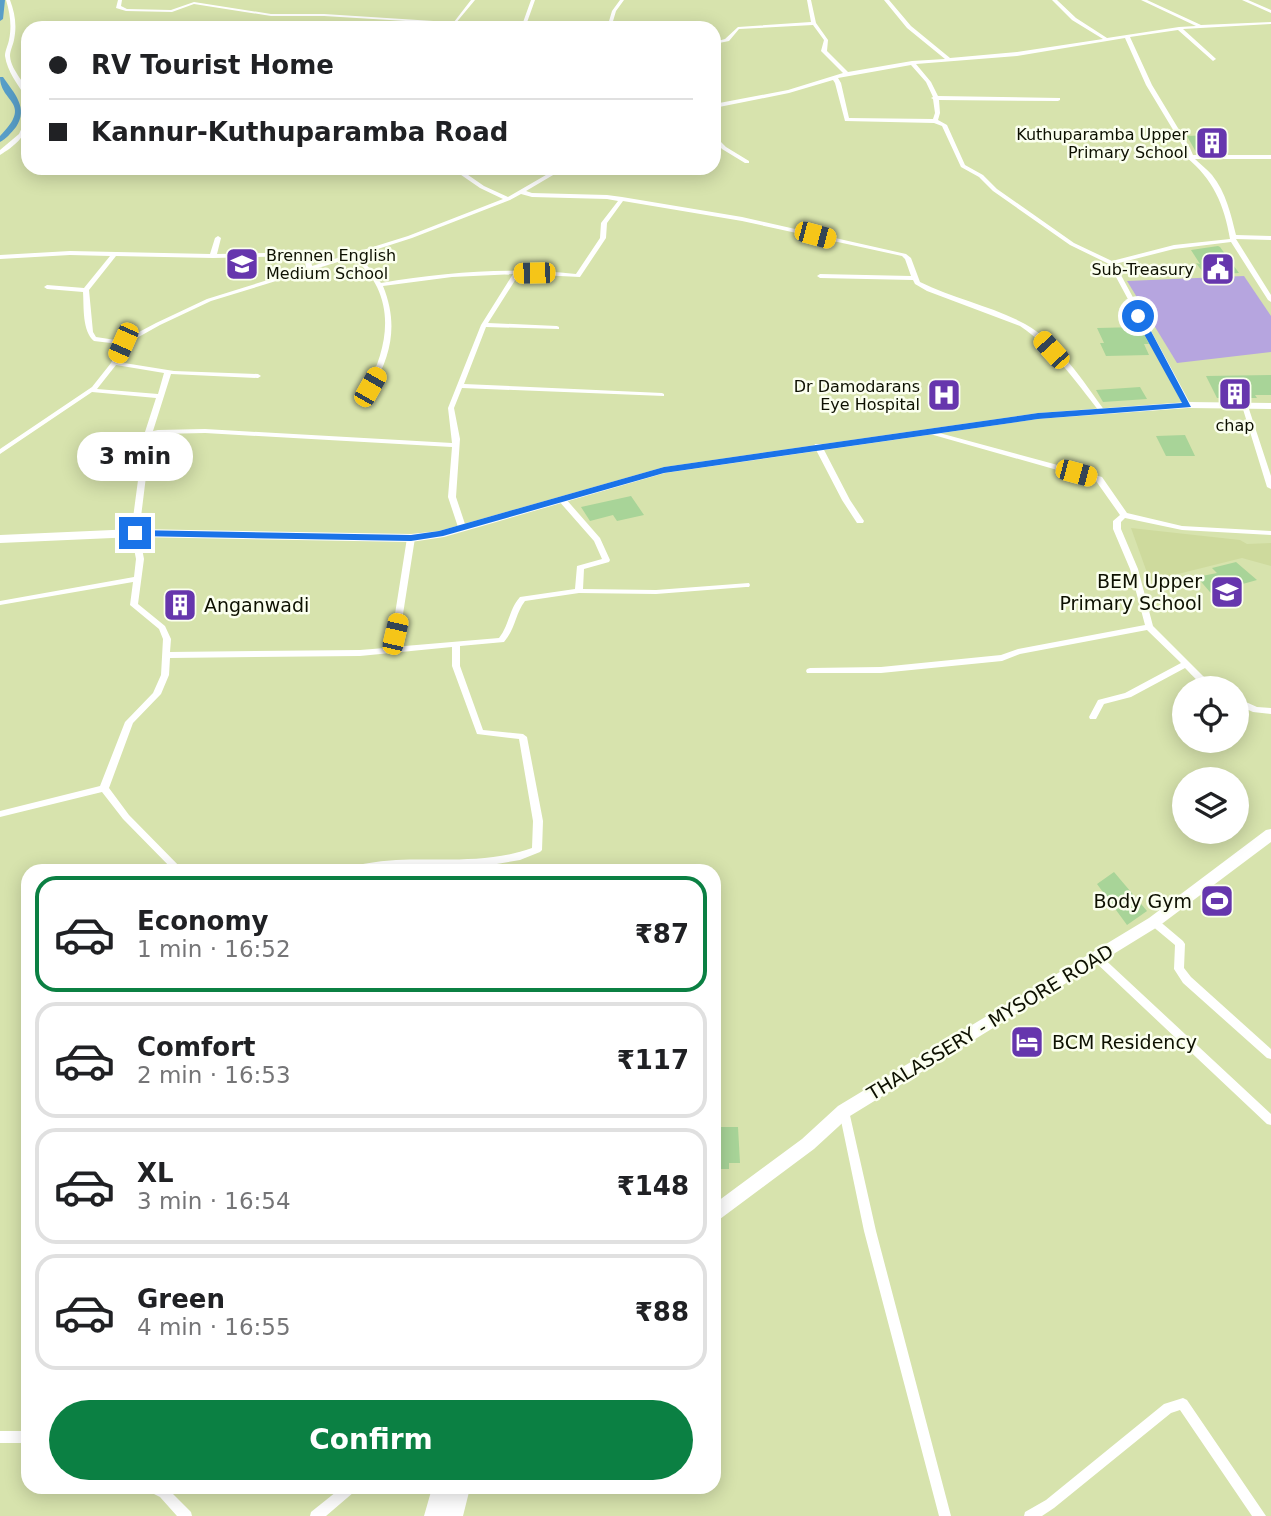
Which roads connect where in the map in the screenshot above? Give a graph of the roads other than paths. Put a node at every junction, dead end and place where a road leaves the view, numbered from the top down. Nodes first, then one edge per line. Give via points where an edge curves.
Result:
1 (9, 0) edge
2 (120, 0) edge
3 (473, 0) edge
4 (533, 0) edge
5 (622, 0) edge
6 (809, 0) edge
7 (886, 0) edge
8 (1054, 0) edge
9 (1143, 0) edge
10 (1244, 0) edge
11 (1271, 12) edge
12 (374, 21) edge
13 (457, 21) edge
14 (526, 21) edge
15 (611, 21) edge
16 (814, 23) junction
17 (1271, 23) edge
18 (1208, 27) junction
19 (1179, 28) junction
20 (1127, 36) junction
21 (1105, 38) junction
22 (721, 41) edge
23 (948, 59) junction
24 (1213, 59) dead end
25 (912, 63) junction
26 (846, 74) junction
27 (834, 77) junction
28 (21, 85) edge
29 (934, 98) junction
30 (1058, 99) dead end
31 (721, 105) edge
32 (935, 121) junction
33 (21, 135) edge
34 (721, 145) edge
35 (0, 153) edge
36 (1189, 157) junction
37 (1271, 158) edge
38 (747, 162) dead end
39 (464, 175) edge
40 (550, 175) edge
41 (522, 192) junction
42 (508, 199) junction
43 (622, 200) junction
44 (218, 238) dead end
45 (1271, 238) edge
46 (1233, 239) junction
47 (114, 254) junction
48 (356, 254) junction
49 (213, 256) junction
50 (0, 257) edge
51 (1111, 263) junction
52 (309, 268) junction
53 (517, 273) junction
54 (820, 276) dead end
55 (914, 278) junction
56 (379, 285) junction
57 (47, 287) dead end
58 (86, 290) junction
59 (1271, 300) edge
60 (484, 325) junction
61 (557, 328) dead end
62 (123, 343) junction
63 (114, 363) junction
64 (168, 372) junction
65 (258, 376) dead end
66 (461, 386) junction
67 (370, 387) dead end
68 (90, 390) junction
69 (662, 395) dead end
70 (160, 396) junction
71 (1188, 405) junction
72 (1245, 406) junction
73 (1271, 406) edge
74 (1102, 411) junction
75 (932, 433) junction
76 (148, 435) junction
77 (453, 445) junction
78 (818, 446) junction
79 (0, 452) edge
80 (1271, 487) edge
81 (562, 500) junction
82 (1124, 515) junction
83 (860, 521) dead end
84 (462, 527) junction
85 (135, 533) junction
86 (1271, 533) edge
87 (411, 538) junction
88 (0, 539) edge
89 (137, 579) junction
90 (746, 585) dead end
91 (579, 591) junction
92 (0, 603) edge
93 (1149, 627) junction
94 (456, 646) junction
95 (388, 651) junction
96 (168, 655) junction
97 (1186, 664) junction
98 (810, 671) dead end
99 (1200, 676) edge
100 (1249, 707) edge
101 (1271, 711) edge
102 (1093, 717) dead end
103 (104, 788) junction
104 (0, 814) edge
105 (1271, 834) edge
106 (173, 864) edge
107 (388, 864) edge
108 (1154, 922) junction
109 (1096, 957) junction
110 (1271, 1055) edge
111 (844, 1111) junction
112 (1271, 1121) edge
113 (721, 1209) edge
114 (0, 1437) edge
115 (21, 1437) edge
116 (165, 1494) edge
117 (343, 1494) edge
118 (440, 1494) edge
119 (458, 1494) edge
120 (186, 1516) edge
121 (316, 1516) edge
122 (434, 1516) edge
123 (453, 1516) edge
124 (945, 1516) edge
125 (1030, 1516) edge
126 (1260, 1516) edge

1 - 28 street via 12,44 7,54
2 - 12 street via 118,7 125,10 173,11 194,3 271,15
3 - 13 street
4 - 14 street
5 - 15 street
6 - 16 street
7 - 23 street via 909,27
8 - 21 street
9 - 18 street
10 - 11 street
16 - 22 street via 738,28
16 - 26 street via 826,40 824,51
17 - 18 street
18 - 19 street
19 - 20 street
19 - 24 street
20 - 21 street
20 - 36 street
21 - 23 street via 1017,54
23 - 25 street
25 - 26 street
25 - 29 street via 931,83
26 - 27 street
27 - 31 street
27 - 32 street via 847,120
29 - 30 street
29 - 32 street via 939,107
32 - 51 street via 944,125 963,166 1072,244
33 - 35 street
34 - 38 street
36 - 37 street
36 - 46 street via 1210,178 1224,202
39 - 42 street
40 - 41 street
41 - 42 street
41 - 43 street
42 - 48 street
43 - 53 street via 604,223 603,238 578,276
43 - 55 street via 743,219 893,251 908,258
44 - 49 street
45 - 46 street
46 - 51 street via 1174,247
46 - 59 street
47 - 49 street
47 - 50 street
47 - 58 street
48 - 52 street
48 - 56 street
49 - 52 street via 307,254
51 - 71 street
52 - 62 street via 209,300
53 - 56 street
53 - 60 street
54 - 55 street
55 - 74 street via 934,292 1023,326 1040,339
56 - 67 street via 391,330
57 - 58 street
58 - 62 street via 94,339
60 - 61 street
60 - 66 street
62 - 63 street
63 - 64 street
63 - 68 street
64 - 65 street
64 - 70 street
66 - 69 street
66 - 77 street via 451,408
68 - 70 street
68 - 79 street
70 - 76 street
71 - 72 main road
71 - 74 main road
72 - 73 main road
72 - 80 street
74 - 75 main road
75 - 78 main road
75 - 82 street via 1099,479
76 - 77 street via 205,431
76 - 85 street
77 - 84 street via 453,496
78 - 81 main road via 664,470
78 - 83 street
81 - 84 main road
81 - 91 street via 597,540 606,560 580,568
82 - 86 street via 1182,528
82 - 93 street via 1116,529 1134,569
84 - 87 main road
85 - 87 main road
85 - 88 main road
85 - 89 street via 140,559
87 - 95 street via 400,614
89 - 92 street
89 - 96 street via 134,605 162,628
90 - 91 street via 656,592
91 - 94 street via 523,599 512,630 501,640
93 - 97 street
93 - 98 street via 1002,658 881,670
94 - 95 street
94 - 107 street via 456,666 480,732 523,737 538,821 537,850 487,863
95 - 96 street
96 - 103 street via 163,684 129,722
97 - 99 street
97 - 102 street via 1128,695 1101,702
100 - 101 street
103 - 104 street
103 - 106 street
105 - 108 main road, THALASSERY - MYSORE ROAD
108 - 109 main road, THALASSERY - MYSORE ROAD
108 - 110 street via 1180,944 1179,969 1186,980
109 - 111 main road, THALASSERY - MYSORE ROAD
109 - 112 street
111 - 113 main road, THALASSERY - MYSORE ROAD
111 - 124 street via 870,1231
114 - 115 street
116 - 120 street
117 - 121 street
118 - 122 main road
119 - 123 main road
125 - 126 street via 1168,1408 1183,1404

